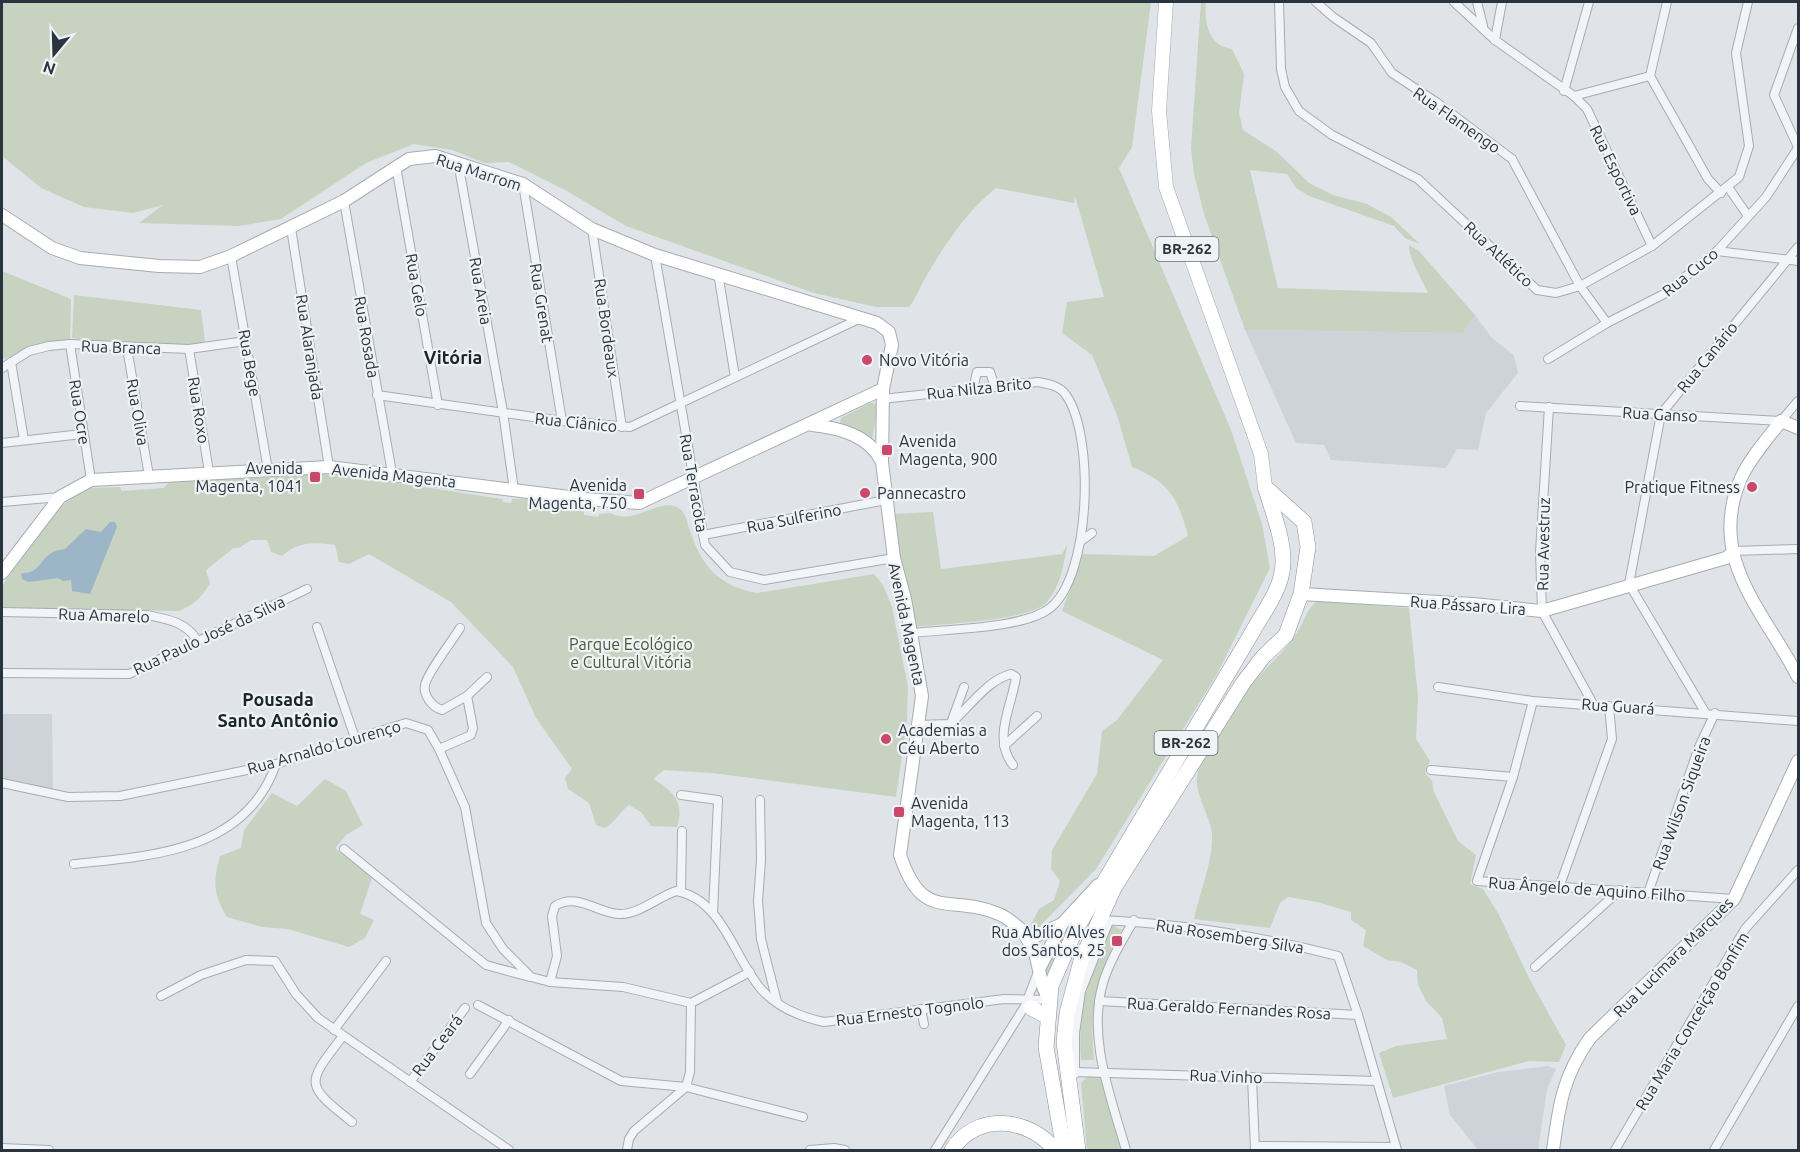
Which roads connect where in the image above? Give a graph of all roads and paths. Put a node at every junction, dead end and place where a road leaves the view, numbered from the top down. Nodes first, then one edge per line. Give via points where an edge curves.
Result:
1 (1166, 2) edge
2 (1280, 2) edge
3 (1316, 2) edge
4 (1454, 2) edge
5 (1478, 2) edge
6 (1502, 2) edge
7 (1589, 2) edge
8 (1667, 2) edge
9 (1748, 2) edge
10 (1483, 26) junction
11 (1798, 28) edge
12 (1797, 38) edge
13 (1495, 40) junction
14 (1650, 76) junction
15 (1564, 91) junction
16 (1575, 96) junction
17 (1798, 147) edge
18 (458, 162) junction
19 (396, 166) junction
20 (523, 184) junction
21 (1728, 187) junction
22 (1720, 193) junction
23 (344, 201) junction
24 (2, 215) edge
25 (1748, 216) junction
26 (291, 228) junction
27 (592, 230) junction
28 (1652, 246) junction
29 (1798, 247) edge
30 (1717, 251) junction
31 (655, 255) junction
32 (231, 256) junction
33 (1787, 260) junction
34 (1798, 261) edge
35 (718, 273) junction
36 (1580, 286) junction
37 (861, 318) junction
38 (1607, 323) junction
39 (246, 341) junction
40 (70, 344) junction
41 (127, 348) junction
42 (189, 349) junction
43 (1548, 359) dead end
44 (11, 362) junction
45 (2, 368) edge
46 (735, 377) junction
47 (995, 387) junction
48 (973, 389) junction
49 (883, 394) junction
50 (377, 395) junction
51 (1798, 402) edge
52 (679, 404) junction
53 (438, 405) junction
54 (1520, 406) dead end
55 (1549, 407) junction
56 (503, 412) junction
57 (833, 414) junction
58 (1661, 414) junction
59 (562, 421) junction
60 (1781, 421) junction
61 (811, 425) junction
62 (621, 427) junction
63 (833, 428) junction
64 (1798, 428) edge
65 (82, 434) junction
66 (24, 440) junction
67 (2, 442) edge
68 (882, 462) junction
69 (329, 467) junction
70 (268, 470) junction
71 (209, 472) junction
72 (392, 472) junction
73 (149, 476) junction
74 (694, 478) junction
75 (92, 480) junction
76 (1265, 487) junction
77 (514, 490) junction
78 (60, 497) junction
79 (886, 500) junction
80 (2, 502) edge
81 (1092, 533) dead end
82 (703, 535) junction
83 (1081, 541) junction
84 (1308, 547) junction
85 (1282, 549) junction
86 (1798, 549) edge
87 (1734, 551) junction
88 (894, 558) junction
89 (2, 573) edge
90 (1629, 584) junction
91 (307, 589) dead end
92 (1301, 594) junction
93 (1542, 611) junction
94 (2, 612) edge
95 (317, 627) dead end
96 (460, 628) dead end
97 (912, 633) junction
98 (197, 640) junction
99 (2, 673) edge
100 (487, 677) dead end
101 (1798, 677) edge
102 (964, 687) dead end
103 (1438, 687) dead end
104 (467, 696) junction
105 (1533, 700) junction
106 (1593, 704) junction
107 (1609, 706) junction
108 (1705, 712) junction
109 (1715, 713) junction
110 (1037, 716) dead end
111 (1798, 721) edge
112 (950, 724) junction
113 (918, 725) junction
114 (355, 738) junction
115 (1004, 746) junction
116 (439, 749) junction
117 (1798, 761) edge
118 (276, 764) junction
119 (1013, 765) dead end
120 (1431, 771) dead end
121 (1513, 777) junction
122 (2, 783) edge
123 (681, 795) dead end
124 (760, 800) dead end
125 (682, 831) dead end
126 (344, 849) dead end
127 (74, 864) dead end
128 (1798, 870) edge
129 (1107, 875) junction
130 (1560, 885) junction
131 (1620, 890) junction
132 (681, 892) junction
133 (1648, 892) junction
134 (1734, 900) junction
135 (713, 913) junction
136 (1134, 920) junction
137 (1062, 924) junction
138 (1100, 924) junction
139 (1024, 933) junction
140 (386, 961) dead end
141 (1535, 966) dead end
142 (1039, 969) junction
143 (750, 972) junction
144 (531, 977) junction
145 (550, 982) junction
146 (161, 996) dead end
147 (1049, 1000) junction
148 (1099, 1001) junction
149 (692, 1003) junction
150 (777, 1003) junction
151 (478, 1005) dead end
152 (1798, 1006) edge
153 (465, 1008) dead end
154 (1026, 1008) junction
155 (921, 1009) junction
156 (1358, 1015) junction
157 (1048, 1017) junction
158 (509, 1020) junction
159 (924, 1024) dead end
160 (334, 1030) junction
161 (343, 1036) junction
162 (1074, 1072) junction
163 (1104, 1072) junction
164 (470, 1074) dead end
165 (1252, 1077) junction
166 (1377, 1081) junction
167 (410, 1082) junction
168 (686, 1087) junction
169 (803, 1117) dead end
170 (352, 1122) dead end
171 (1074, 1131) junction
172 (2, 1148) edge
173 (1255, 1148) edge
174 (1397, 1149) edge
175 (49, 1150) edge
176 (508, 1150) edge
177 (627, 1150) edge
178 (810, 1150) edge
179 (846, 1150) edge
180 (935, 1150) edge
181 (952, 1150) edge
182 (1055, 1150) edge
183 (1064, 1150) edge
184 (1078, 1150) edge
185 (1126, 1150) edge
186 (1553, 1150) edge
187 (1615, 1150) edge
188 (1714, 1150) edge

1 - 76 main road, BR-262 via 1160,111 1166,187 1261,453
2 - 36 street, Rua Atlético via 1281,69 1285,87 1299,111 1332,135 1418,179 1537,290 1556,293
3 - 36 street, Rua Flamengo via 1371,44 1392,74 1512,159
4 - 10 street
5 - 10 street
6 - 13 street
7 - 15 street
8 - 14 street
9 - 21 street, Rua Atlético via 1736,53 1749,146 1743,169
10 - 13 street
11 - 12 street, Rua Cuco
12 - 17 street, Rua Cuco via 1774,95
13 - 15 street
14 - 16 street
14 - 22 street
15 - 16 street
16 - 28 street, Rua Esportiva via 1587,109
17 - 25 street, Rua Cuco via 1766,197
18 - 19 street, Rua Marrom via 422,156
18 - 20 street, Rua Marrom
18 - 56 street, Rua Areia
19 - 23 street, Rua Marrom
19 - 53 street, Rua Gelo
20 - 27 street, Rua Marrom
20 - 59 street, Rua Grenat
21 - 22 street, Rua Atlético
21 - 25 street
22 - 28 street, Rua Atlético
23 - 26 street, Rua Marrom
23 - 50 street, Rua Rosada
24 - 32 street, Rua Marrom via 51,248 80,258 200,267
25 - 30 street, Rua Cuco
26 - 32 street, Rua Marrom
26 - 69 street, Rua Alaranjada
27 - 31 street, Rua Marrom
27 - 62 street, Rua Bordeaux
28 - 36 street, Rua Atlético
29 - 33 street, Rua Canário
30 - 33 street
30 - 38 street, Rua Cuco via 1664,294
31 - 35 street, Rua Marrom
31 - 52 street, Rua Terracota
32 - 39 street, Rua Bege
33 - 34 street
33 - 58 street, Rua Canário
35 - 37 street, Rua Marrom
35 - 46 street
36 - 38 street, Rua Flamengo
37 - 46 street, Rua Ciânico
37 - 49 street, Rua Marrom via 878,323 889,332 892,345
38 - 43 street, Rua Cuco
39 - 42 street, Rua Branca
39 - 70 street, Rua Bege
40 - 41 street, Rua Branca
40 - 44 street, Rua Branca via 29,351
40 - 65 street, Rua Ocre
41 - 42 street, Rua Branca
41 - 73 street, Rua Oliva
42 - 71 street, Rua Roxo
44 - 45 street, Rua Branca
44 - 66 street
46 - 52 street, Rua Ciânico
47 - 48 street, Rua Nilza Brito
47 - 48 street via 990,372 982,370 977,372
47 - 83 street, Rua Nilza Brito via 1038,382 1051,384 1066,395 1082,442 1085,476
48 - 49 street, Rua Nilza Brito
49 - 57 street, Avenida Magenta
49 - 68 street, Avenida Magenta
50 - 53 street, Rua Ciânico
50 - 72 street, Rua Rosada
51 - 60 street
52 - 62 street, Rua Ciânico via 630,427
52 - 74 street, Rua Terracota
53 - 56 street, Rua Ciânico
54 - 55 street, Rua Ganso
55 - 58 street, Rua Ganso
55 - 93 street, Rua Avestruz via 1540,552
56 - 59 street, Rua Ciânico
56 - 77 street, Rua Areia
57 - 61 street, Avenida Magenta
57 - 63 street
58 - 60 street, Rua Ganso
58 - 90 street, Rua Canário
59 - 62 street, Rua Ciânico
60 - 64 street, Rua Ganso
60 - 87 street via 1742,476 1731,516
61 - 63 street
61 - 74 street, Avenida Magenta
63 - 68 street via 876,450
65 - 66 street
65 - 75 street, Rua Ocre
66 - 67 street
68 - 79 street, Avenida Magenta
69 - 70 street, Avenida Magenta
69 - 72 street, Avenida Magenta
70 - 71 street, Avenida Magenta
71 - 73 street, Avenida Magenta
72 - 77 street, Avenida Magenta
73 - 75 street, Avenida Magenta
74 - 77 street, Avenida Magenta via 639,503
74 - 82 street, Rua Terracota
75 - 78 street, Avenida Magenta
76 - 84 highway, BR-262 via 1304,522
76 - 85 highway, BR-262
78 - 80 street
78 - 89 street, Avenida Magenta
79 - 82 street, Rua Sulferino
79 - 88 street, Avenida Magenta
81 - 83 street
82 - 88 street, Rua Terracota via 705,545 730,572 764,580
83 - 97 street, Rua Nilza Brito via 1066,588 1049,609 1027,620
84 - 85 highway via 1291,542
84 - 92 highway, BR-262
85 - 129 highway, BR-262 via 1282,572 1264,611
86 - 87 street
87 - 90 street, Rua Pássaro Lira via 1726,558
87 - 101 street via 1740,576 1757,611
88 - 97 street, Avenida Magenta
90 - 93 street, Rua Pássaro Lira
90 - 108 street
91 - 98 street, Rua Paulo José da Silva
92 - 93 street, Rua Pássaro Lira
92 - 138 highway, BR-262 via 1286,635 1243,683 1114,888
93 - 106 street, Rua Avestruz
94 - 98 street, Rua Amarelo via 147,615 170,619 190,629
95 - 114 street
96 - 104 street via 425,688 430,702 442,710
97 - 113 street, Avenida Magenta via 922,696
98 - 99 street, Rua Paulo José da Silva via 129,674
100 - 104 street
102 - 112 street
103 - 105 street, Rua Guará
104 - 116 street via 471,735
105 - 106 street, Rua Guará
105 - 121 street
106 - 107 street, Rua Guará
107 - 108 street, Rua Guará
107 - 130 street via 1612,739
108 - 109 street, Rua Guará
109 - 111 street, Rua Guará
109 - 133 street, Rua Wilson Siqueira via 1699,747
110 - 115 street
112 - 113 street
112 - 115 street via 989,686 1011,674 1016,677 1006,713
113 - 139 street, Avenida Magenta via 900,855 906,873 916,890 929,900 1002,915
114 - 116 street, Rua Arnaldo Lourenço via 406,723 428,730
114 - 118 street, Rua Arnaldo Lourenço
115 - 119 street
116 - 144 street, Rua Arnaldo Lourenço via 465,807 486,923 503,949
117 - 134 street, Rua Lucimara Marques
118 - 122 street, Rua Arnaldo Lourenço via 120,796 68,797
118 - 127 street via 258,802 221,832 196,845
120 - 121 street
121 - 130 street, Rua Ângelo de Aquino Filho via 1477,881
123 - 135 street via 718,800
124 - 150 street via 761,939
125 - 132 street
126 - 144 street via 486,965
128 - 187 street, Rua Maria Conceição Bonfim via 1745,929
129 - 137 street
129 - 147 highway, BR-262 via 1062,958
130 - 131 street, Rua Ângelo de Aquino Filho
131 - 133 street, Rua Ângelo de Aquino Filho
131 - 141 street
132 - 135 street, Rua Ernesto Tognolo via 702,901
132 - 145 street via 620,914 571,901 555,906 552,916 557,956
133 - 134 street, Rua Ângelo de Aquino Filho
134 - 186 street, Rua Lucimara Marques via 1590,1038 1572,1063 1564,1085
135 - 143 street, Rua Ernesto Tognolo
136 - 138 street, Rua Rosemberg Silva
136 - 148 street via 1114,956
136 - 156 street, Rua Rosemberg Silva via 1271,939 1338,956
137 - 139 street via 1041,936
137 - 142 street
138 - 147 highway via 1071,968 1060,999
138 - 162 street via 1081,992
138 - 171 highway, BR-262 via 1073,986 1066,1022 1066,1071
139 - 142 street, Avenida Magenta
140 - 160 street
142 - 147 street, Avenida Magenta
142 - 154 street
143 - 149 street
143 - 150 street, Rua Ernesto Tognolo
144 - 145 street
145 - 149 street via 623,987
146 - 160 street via 201,975 246,960 275,961 296,994
147 - 154 street, Rua Ernesto Tognolo
147 - 157 highway, BR-262
148 - 156 street, Rua Geraldo Fernandes Rosa
148 - 163 street via 1097,1023
149 - 168 street
150 - 155 street, Rua Ernesto Tognolo via 804,1018 824,1022
151 - 158 street
152 - 188 street
153 - 167 street, Rua Ceará
154 - 155 street, Rua Ernesto Tognolo via 1004,999
154 - 157 highway
154 - 180 street
155 - 159 street
156 - 166 street, Rua Rosemberg Silva
157 - 183 highway, BR-262 via 1046,1047
158 - 164 street
158 - 168 street via 546,1044 621,1081
160 - 161 street
161 - 167 street
161 - 170 street via 321,1064 315,1086 320,1097
162 - 163 street, Rua Vinho
162 - 171 street
163 - 165 street, Rua Vinho
163 - 185 street
165 - 166 street, Rua Vinho
165 - 173 street
166 - 174 street, Rua Rosemberg Silva
167 - 176 street
168 - 169 street
168 - 177 street via 634,1131
171 - 184 highway, BR-262
172 - 175 street
173 - 174 street
178 - 179 street
181 - 182 highway via 984,1124 1016,1124 1032,1130

